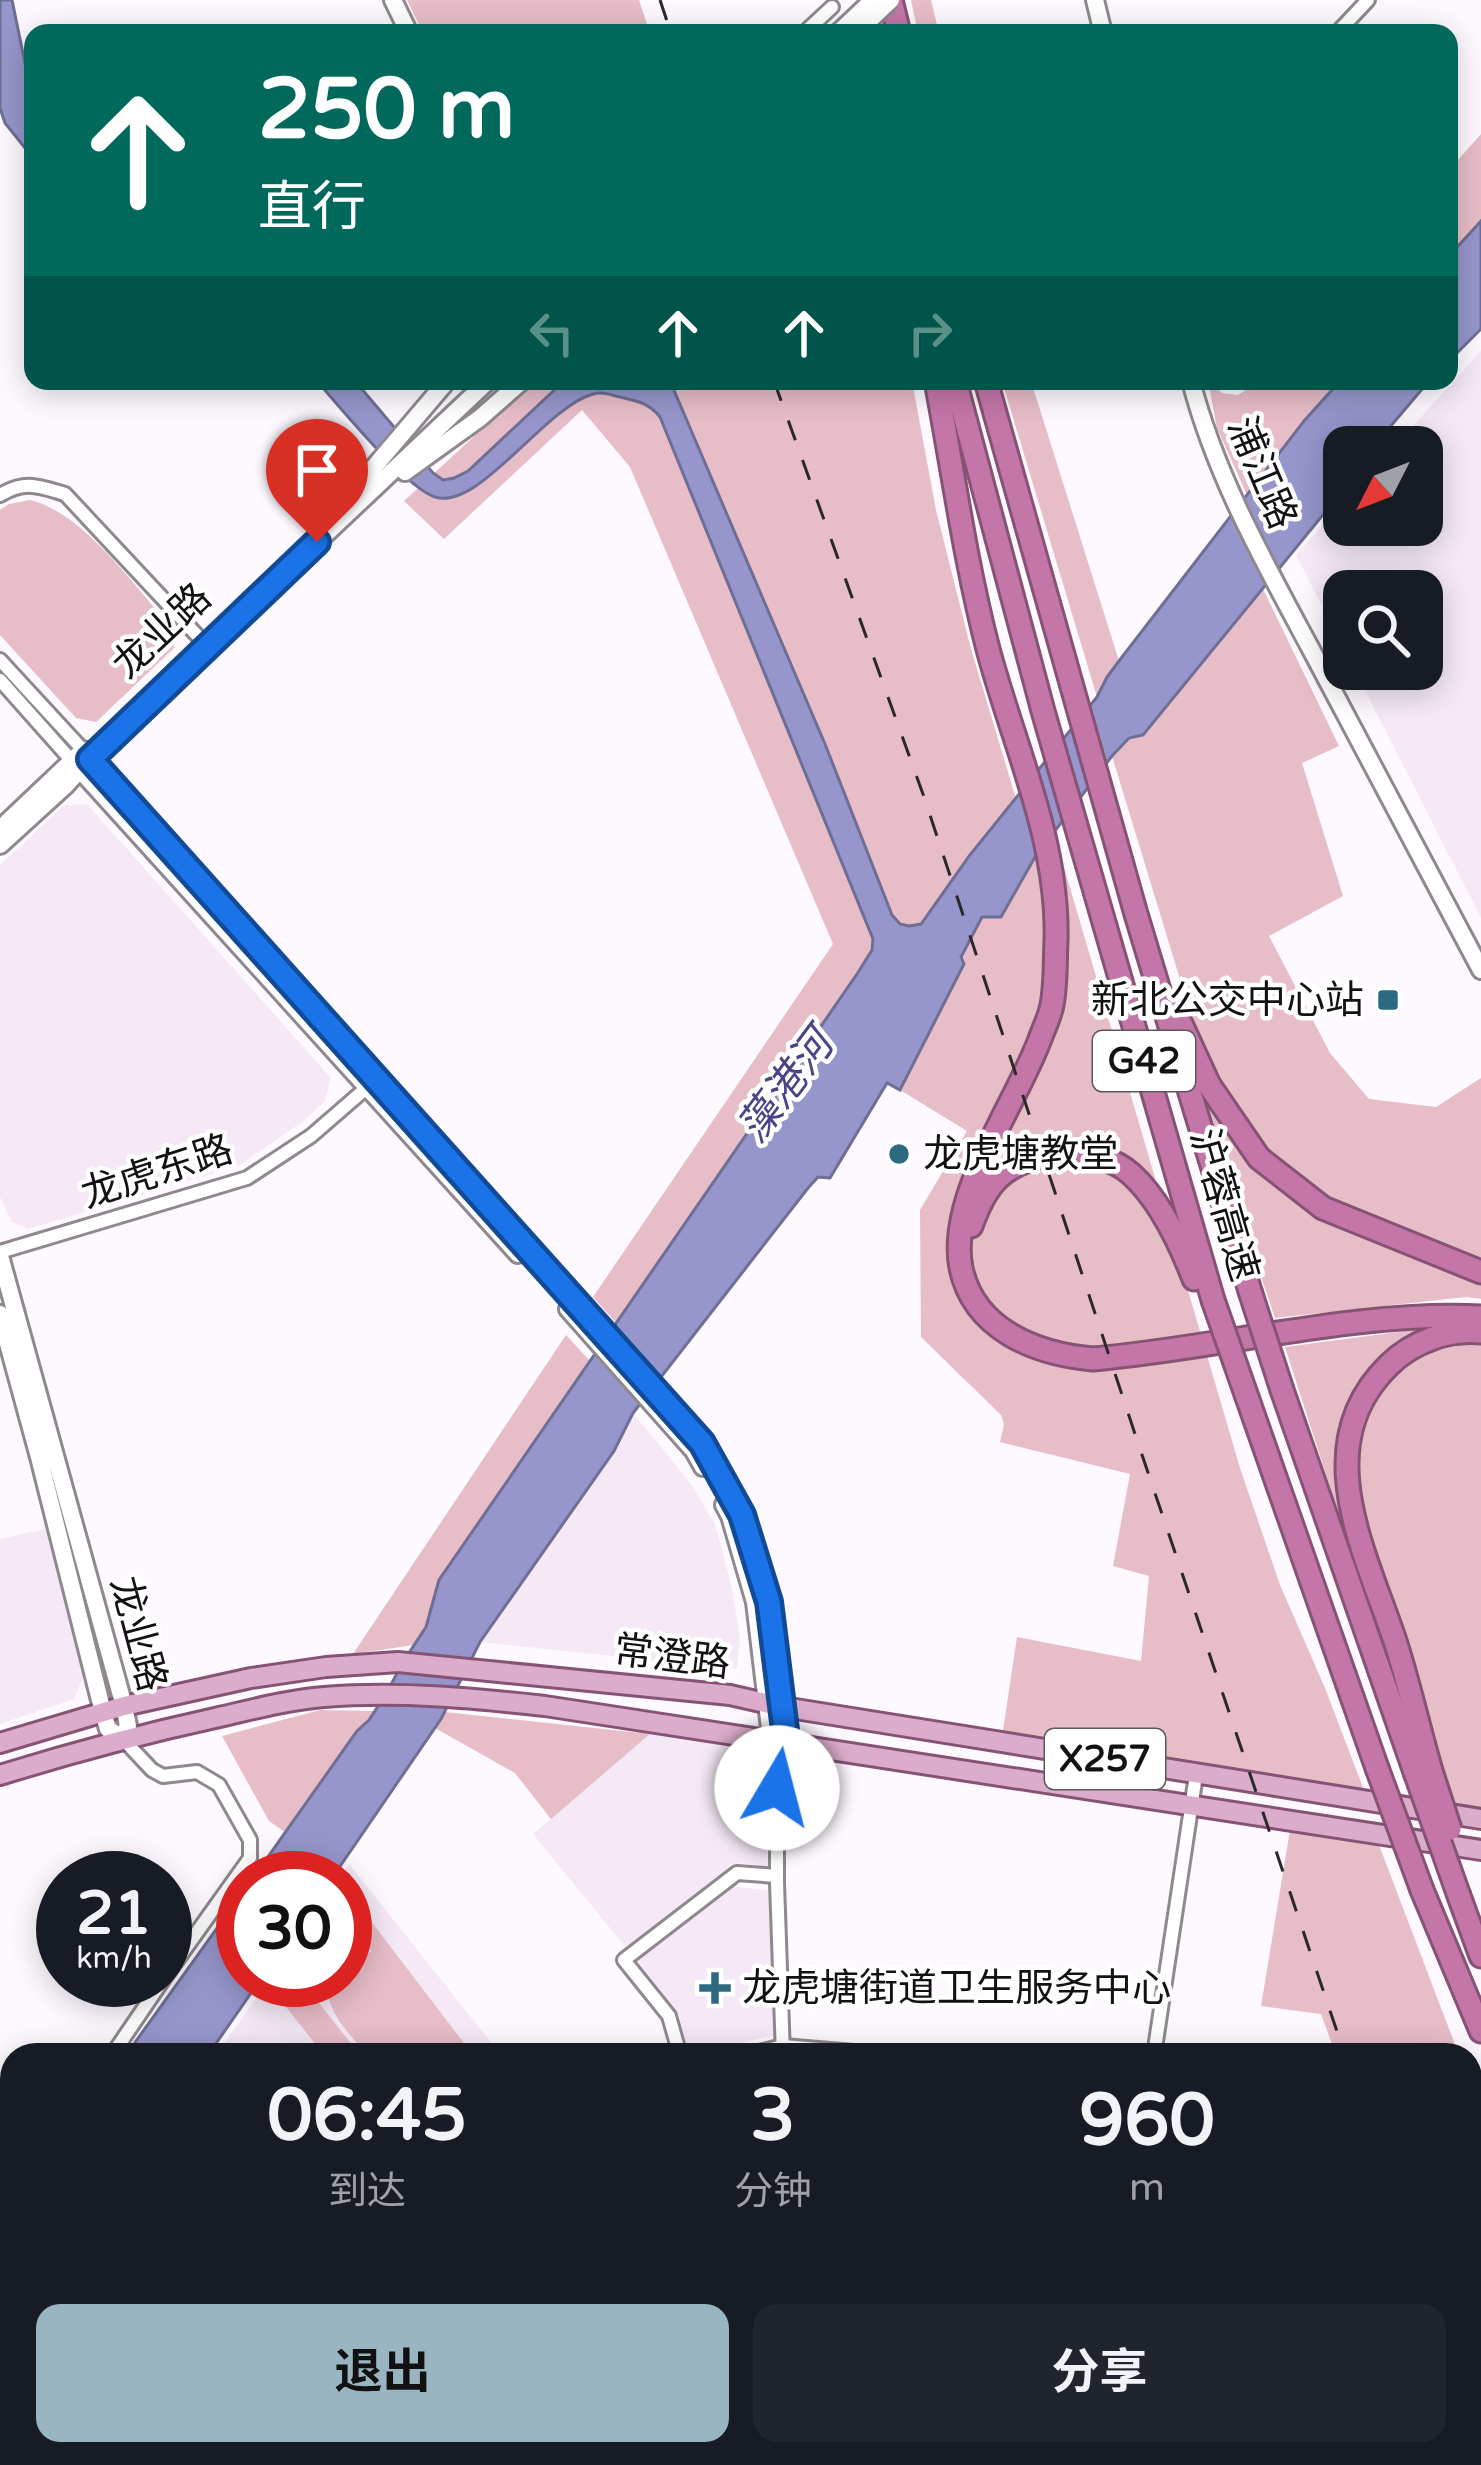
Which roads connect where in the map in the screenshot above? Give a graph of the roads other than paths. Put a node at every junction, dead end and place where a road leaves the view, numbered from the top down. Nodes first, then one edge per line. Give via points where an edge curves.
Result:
1 (873, 0) edge
2 (891, 0) edge
3 (1368, 0) edge
4 (832, 7) dead end
5 (814, 24) edge
6 (848, 24) edge
7 (866, 24) edge
8 (1345, 24) edge
9 (443, 390) edge
10 (465, 390) edge
11 (477, 390) edge
12 (513, 390) edge
13 (938, 390) edge
14 (957, 390) edge
15 (988, 390) edge
16 (1194, 390) edge
17 (418, 440) junction
18 (0, 495) edge
19 (204, 643) junction
20 (0, 660) edge
21 (0, 680) edge
22 (81, 760) junction
23 (1107, 803) junction
24 (0, 829) edge
25 (0, 845) edge
26 (1481, 970) edge
27 (371, 1084) junction
28 (0, 1254) edge
29 (1481, 1272) edge
30 (1208, 1300) junction
31 (1481, 1305) edge
32 (0, 1314) edge
33 (1481, 1317) edge
34 (1481, 1332) edge
35 (775, 1705) junction
36 (124, 1706) junction
37 (103, 1712) junction
38 (122, 1738) junction
39 (0, 1743) edge
40 (777, 1743) junction
41 (1424, 1773) junction
42 (0, 1775) edge
43 (1196, 1775) junction
44 (1193, 1806) junction
45 (1481, 1819) edge
46 (1481, 1850) edge
47 (777, 1876) junction
48 (1466, 1897) junction
49 (1481, 1926) edge
50 (192, 1940) edge
51 (1481, 1956) edge
52 (145, 2007) edge
53 (1481, 2031) edge
54 (120, 2043) edge
55 (677, 2043) edge
56 (783, 2043) edge
57 (1156, 2043) edge

1 - 6 street, bridge
2 - 7 street, bridge
3 - 8 street
4 - 5 street
9 - 17 street
10 - 17 street, 龙业路
11 - 17 street, 龙业路
12 - 17 street via 480,418
13 - 33 highway via 974,596 1048,858 1056,934 1052,1006 960,1224 968,1290 1000,1330 1029,1346 1093,1359 1374,1321
14 - 30 highway, 沪蓉高速 / G42
15 - 23 highway
16 - 26 street, 浦江路 via 1276,584
17 - 19 street, 龙业路
18 - 19 street via 16,485 64,494
19 - 22 street, 龙业路
20 - 22 street
21 - 22 street
22 - 24 street, 龙业路
22 - 25 street, 龙业路
22 - 27 street
23 - 29 highway via 1174,1008 1209,1085 1259,1158 1323,1208
23 - 41 highway, 沪蓉高速 / G42, bridge via 1282,1390
27 - 28 street, 龙虎东路 via 248,1178
27 - 35 street via 702,1443 742,1515 769,1602
28 - 36 street, 龙业路
30 - 31 highway via 1151,1198 1129,1171 1093,1154 1017,1165 997,1179 970,1229 974,1274 998,1313 1016,1327 1088,1348
30 - 53 highway, 沪蓉高速 / G42, bridge
32 - 37 street, 龙业路
34 - 41 highway via 1456,1331 1400,1354 1359,1405 1347,1446 1353,1514 1396,1643
35 - 36 main road, 常澄路 / X257 via 398,1662 251,1678
35 - 40 street via 785,1730
35 - 43 main road, 常澄路 / X257
36 - 37 main road, 常澄路
36 - 38 street, 龙业路
37 - 38 street, 龙业路
37 - 39 main road, 常澄路
38 - 40 main road, 常澄路 / X257 via 251,1709 381,1694 545,1706
38 - 42 main road, 常澄路
38 - 50 street via 163,1776 197,1772 219,1785 250,1840 250,1858
40 - 44 main road, 常澄路 / X257
40 - 47 street
41 - 48 highway, bridge
43 - 44 street
43 - 45 main road, 常澄路 / X257
44 - 46 main road, 常澄路 / X257
44 - 57 street
47 - 55 street via 737,1873 624,1960 670,2016
47 - 56 street
48 - 49 highway
48 - 51 highway
52 - 54 street

